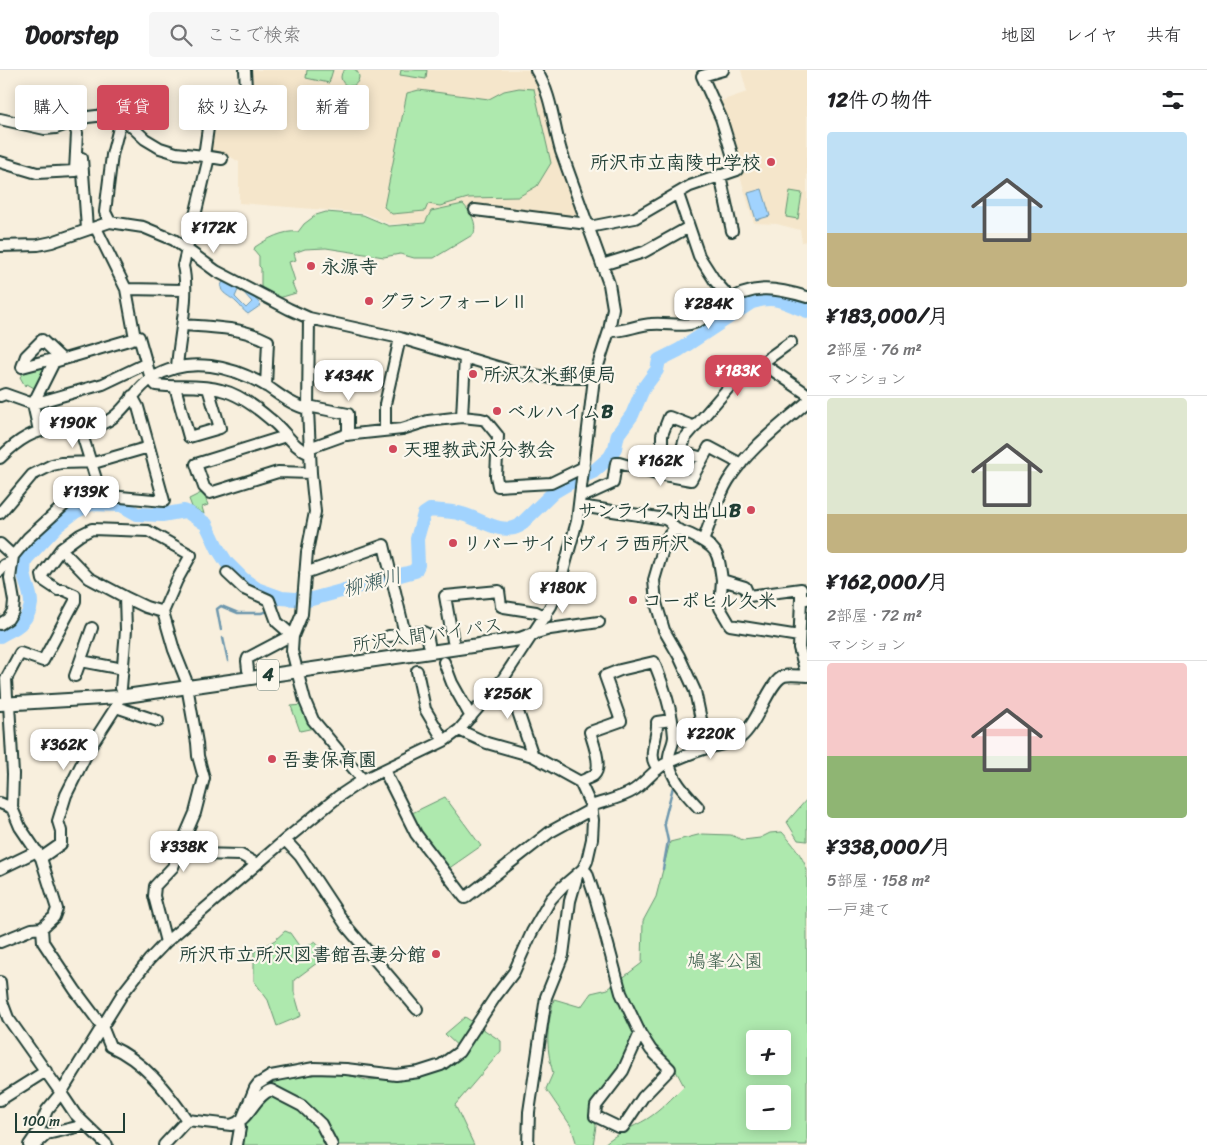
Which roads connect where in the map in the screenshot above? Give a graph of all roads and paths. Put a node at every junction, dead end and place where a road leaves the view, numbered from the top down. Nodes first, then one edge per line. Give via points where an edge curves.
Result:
1 (245, 70) edge
2 (536, 70) edge
3 (723, 70) edge
4 (0, 119) edge
5 (15, 122) edge
6 (77, 130) edge
7 (82, 130) edge
8 (118, 130) edge
9 (135, 130) edge
10 (207, 156) junction
11 (222, 159) dead end
12 (0, 162) edge
13 (720, 175) junction
14 (678, 194) junction
15 (475, 210) dead end
16 (110, 222) junction
17 (589, 226) junction
18 (689, 227) junction
19 (91, 229) junction
20 (732, 231) dead end
21 (0, 246) edge
22 (187, 251) junction
23 (602, 265) junction
24 (126, 289) junction
25 (184, 290) junction
26 (807, 297) edge
27 (731, 299) junction
28 (309, 318) junction
29 (182, 325) junction
30 (609, 331) junction
31 (135, 338) junction
32 (400, 338) junction
33 (791, 342) dead end
34 (464, 358) junction
35 (147, 363) junction
36 (762, 363) junction
37 (177, 367) junction
38 (152, 378) junction
39 (594, 378) junction
40 (266, 386) junction
41 (175, 387) junction
42 (208, 388) junction
43 (807, 394) edge
44 (0, 396) edge
45 (132, 396) junction
46 (807, 402) edge
47 (33, 404) junction
48 (308, 408) junction
49 (462, 417) junction
50 (696, 427) junction
51 (80, 428) junction
52 (385, 430) junction
53 (39, 431) junction
54 (348, 435) junction
55 (286, 436) junction
56 (149, 447) junction
57 (310, 451) junction
58 (681, 452) junction
59 (0, 458) edge
60 (703, 458) junction
61 (90, 463) junction
62 (741, 464) junction
63 (584, 469) junction
64 (311, 472) junction
65 (582, 491) junction
66 (101, 495) junction
67 (580, 506) junction
68 (0, 513) edge
69 (675, 528) junction
70 (703, 541) junction
71 (0, 544) edge
72 (61, 549) junction
73 (13, 559) junction
74 (0, 571) edge
75 (227, 573) dead end
76 (305, 573) junction
77 (722, 580) junction
78 (124, 597) junction
79 (804, 599) edge
80 (163, 612) junction
81 (546, 617) junction
82 (599, 622) dead end
83 (0, 624) edge
84 (92, 628) dead end
85 (405, 634) junction
86 (533, 634) junction
87 (388, 636) dead end
88 (799, 636) junction
89 (293, 637) junction
90 (454, 641) junction
91 (429, 644) junction
92 (81, 661) junction
93 (444, 662) dead end
94 (296, 668) junction
95 (123, 669) junction
96 (248, 670) junction
97 (417, 671) dead end
98 (76, 676) dead end
99 (807, 676) edge
100 (503, 679) junction
101 (187, 684) junction
102 (119, 698) junction
103 (4, 701) edge
104 (471, 717) junction
105 (672, 720) junction
106 (158, 721) dead end
107 (459, 730) junction
108 (444, 741) junction
109 (707, 748) junction
110 (533, 756) junction
111 (669, 763) junction
112 (658, 769) junction
113 (384, 770) junction
114 (363, 780) junction
115 (580, 782) junction
116 (0, 803) edge
117 (698, 807) dead end
118 (12, 808) junction
119 (592, 808) junction
120 (285, 840) junction
121 (179, 850) junction
122 (39, 855) junction
123 (257, 864) junction
124 (0, 869) edge
125 (581, 871) junction
126 (42, 928) junction
127 (0, 942) edge
128 (166, 942) junction
129 (0, 982) edge
130 (1, 1002) edge
131 (417, 1009) dead end
132 (102, 1026) junction
133 (640, 1033) junction
134 (46, 1071) junction
135 (61, 1093) junction
136 (0, 1100) edge
137 (241, 1119) junction
138 (187, 1120) junction
139 (83, 1123) junction
140 (29, 1145) edge
141 (35, 1145) edge
142 (108, 1145) edge
143 (164, 1145) edge
144 (237, 1145) edge
145 (332, 1145) edge
146 (528, 1145) edge

1 - 10 street via 246,88 216,93 209,121
2 - 17 street via 549,99 561,151
3 - 13 street via 702,76 721,118 736,170
4 - 5 street
6 - 12 street via 75,171 37,173
7 - 19 street via 84,135 81,166
8 - 16 street via 105,212
9 - 10 street via 160,148
10 - 11 street
10 - 22 street
13 - 14 street
13 - 20 street
14 - 17 street via 635,218
14 - 18 street
15 - 17 street
16 - 19 street
16 - 22 street via 154,231 174,240
17 - 23 street
18 - 23 street via 644,252
18 - 27 street via 699,256
19 - 21 street via 38,245
19 - 24 street
22 - 25 street via 183,266
22 - 28 street via 216,271
23 - 30 street via 613,301
24 - 25 street
24 - 31 street
25 - 29 street
26 - 27 street via 770,288 750,291
27 - 30 street via 692,324 649,324
28 - 32 street
28 - 48 street
29 - 37 street
29 - 40 street via 242,330 268,341
30 - 39 street
31 - 35 street via 139,337
31 - 47 street via 58,361
32 - 34 street
32 - 52 street via 385,404
33 - 36 street
34 - 39 street via 552,378
34 - 49 street
35 - 38 street
35 - 47 street via 103,384
36 - 43 street
36 - 50 street via 730,386
37 - 38 street
37 - 40 street via 213,365
38 - 41 street via 156,385
38 - 45 street
39 - 63 street
40 - 48 street via 294,404
41 - 42 street
41 - 42 street via 189,437 220,428
42 - 55 street via 227,391 246,401 272,420
44 - 47 street via 5,394
45 - 51 street via 110,419
45 - 56 street
46 - 62 street
47 - 53 street
48 - 54 street via 348,414
48 - 57 street
49 - 52 street
49 - 63 street via 485,420 498,436 498,486 551,483
50 - 58 street via 685,438
50 - 58 street via 669,417 662,435 662,453
51 - 53 street
51 - 61 street
52 - 54 street
53 - 59 street via 14,443
54 - 57 street
55 - 57 street via 304,452
55 - 64 street via 196,464 204,487 210,493 278,472
56 - 61 street
56 - 66 street via 164,501
57 - 64 street
58 - 60 street
60 - 62 street via 709,447
60 - 65 street via 691,480 616,463 613,483 589,494
61 - 66 street
61 - 68 street via 61,463 43,469 32,476
62 - 70 street via 726,486
63 - 65 street
64 - 76 street via 315,520
65 - 67 street
66 - 73 street via 74,497 28,538
67 - 69 street via 665,518
67 - 81 street via 558,590
69 - 70 street
69 - 109 street via 666,539 654,580 656,603 664,630 695,691
70 - 77 street via 716,553
71 - 73 street
72 - 78 street via 89,578
72 - 80 street via 92,529 105,528 148,531 191,556
72 - 103 street via 42,575 43,580 75,596 75,601 43,661 20,653 6,679
73 - 74 street
73 - 83 street via 10,578 13,611
75 - 89 street via 244,589 269,600 277,622
76 - 85 street via 384,545
76 - 89 street via 302,610
77 - 79 street via 745,587 749,596 801,589
77 - 88 street via 720,608 730,625
78 - 80 street
78 - 95 street
79 - 88 street
80 - 101 street
81 - 86 street
81 - 90 street via 502,606 499,591 445,596
82 - 86 street
84 - 92 street
85 - 87 street
85 - 91 street via 425,632
86 - 90 main road, 所沢入間バイパス / 4 via 524,632
86 - 94 main road, 所沢入間バイパス / 4 via 520,639
86 - 100 street
88 - 99 street
89 - 94 street
89 - 96 street via 248,658
90 - 91 main road, 所沢入間バイパス / 4
91 - 94 main road, 所沢入間バイパス / 4
92 - 95 street
92 - 98 street
93 - 104 street
94 - 96 main road, 所沢入間バイパス / 4
94 - 101 main road, 所沢入間バイパス / 4
94 - 114 street via 313,720
95 - 102 street
96 - 101 main road, 所沢入間バイパス / 4
97 - 108 street via 425,709
99 - 109 street via 790,675 777,680 741,737
100 - 104 street
100 - 110 street via 514,700
101 - 102 main road, 所沢入間バイパス / 4
101 - 121 street via 204,778 196,813
102 - 103 main road, 所沢入間バイパス / 4
102 - 106 street
102 - 122 street via 66,795 58,820 62,844
103 - 118 street via 13,774
104 - 107 street
105 - 111 street via 674,739
105 - 112 street via 657,722 652,756
105 - 115 street via 668,697 654,662 605,676 621,721 590,732 597,770
107 - 108 street
107 - 110 street via 486,743
108 - 113 street
109 - 111 street
110 - 115 street
111 - 112 street
111 - 117 street via 674,777
112 - 119 street via 630,793
113 - 114 street
113 - 119 street via 416,834 465,898 550,832
114 - 120 street
115 - 119 street
116 - 118 street
118 - 122 street via 20,827
119 - 125 street via 592,839
120 - 123 street
120 - 131 street via 300,856 347,927
121 - 123 street via 197,854 241,855
121 - 128 street via 173,867 155,886 154,896
122 - 124 street
122 - 126 street via 56,909 54,917
123 - 128 street
125 - 133 street via 587,873 621,993
125 - 137 street via 563,886 544,910 514,972 459,1052 441,1065 420,1072 396,1075 314,1068 272,1076 255,1088
125 - 146 street via 570,901 563,955 546,998 529,1112
126 - 127 street
126 - 132 street via 43,942
128 - 132 street via 130,983
129 - 130 street
130 - 134 street via 8,1018
132 - 135 street
132 - 138 street via 110,1046 123,1051 143,1067
133 - 133 street via 623,1070 596,1106 595,1116 618,1128 670,1069
134 - 135 street
134 - 136 street
135 - 139 street
135 - 140 street via 47,1110
137 - 138 street via 231,1125
137 - 144 street
137 - 145 street via 264,1094 275,1091 302,1106 321,1124
138 - 143 street
139 - 141 street via 47,1134
139 - 142 street

